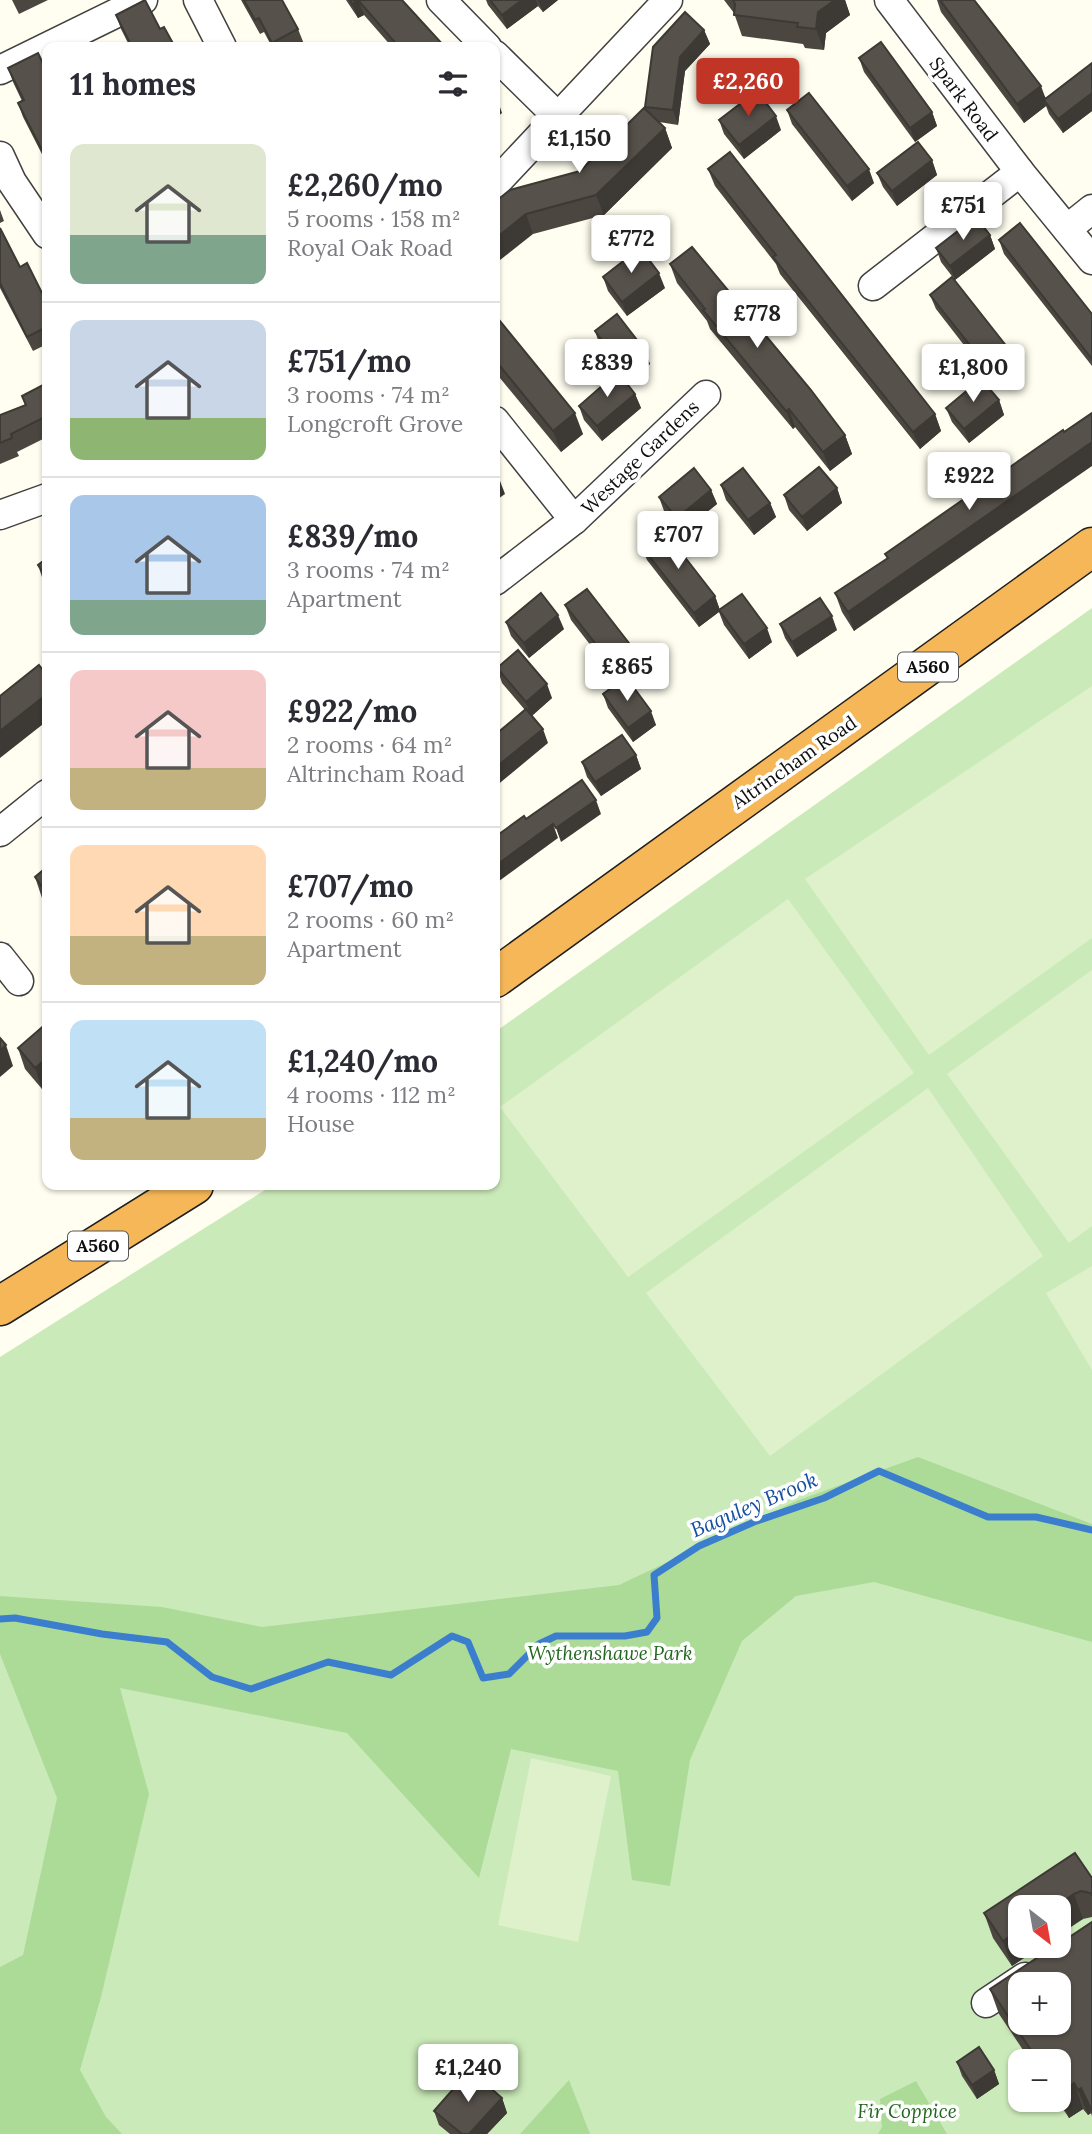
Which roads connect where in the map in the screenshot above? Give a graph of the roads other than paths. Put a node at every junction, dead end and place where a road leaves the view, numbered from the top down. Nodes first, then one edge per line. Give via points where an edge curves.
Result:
1 (143, 0) edge
2 (198, 0) edge
3 (441, 0) edge
4 (668, 0) edge
5 (889, 0) edge
6 (57, 42) edge
7 (219, 42) edge
8 (482, 42) edge
9 (42, 49) edge
10 (500, 60) edge
11 (0, 70) edge
12 (559, 118) junction
13 (0, 156) edge
14 (1020, 172) junction
15 (500, 179) edge
16 (1092, 209) edge
17 (42, 227) edge
18 (1067, 229) junction
19 (1092, 260) edge
20 (873, 286) dead end
21 (706, 395) dead end
22 (500, 427) edge
23 (42, 500) edge
24 (0, 515) edge
25 (574, 520) junction
26 (1092, 547) edge
27 (500, 577) edge
28 (42, 798) edge
29 (0, 832) edge
30 (0, 957) edge
31 (500, 974) edge
32 (19, 981) dead end
33 (186, 1190) edge
34 (4, 1297) edge
35 (1049, 1961) edge
36 (986, 2003) dead end

1 - 6 street
2 - 7 street
3 - 8 street
4 - 12 street
5 - 14 street, Spark Road
9 - 11 street
10 - 12 street
12 - 15 street
13 - 17 street
14 - 18 street, Spark Road
14 - 20 street
16 - 18 street
18 - 19 street, Spark Road
21 - 25 street, Westage Gardens
22 - 25 street, Westage Gardens
23 - 24 street
25 - 27 street, Westage Gardens
26 - 31 highway, Altrincham Road / A560
28 - 29 street
30 - 32 street
33 - 34 highway, A560
35 - 36 street

